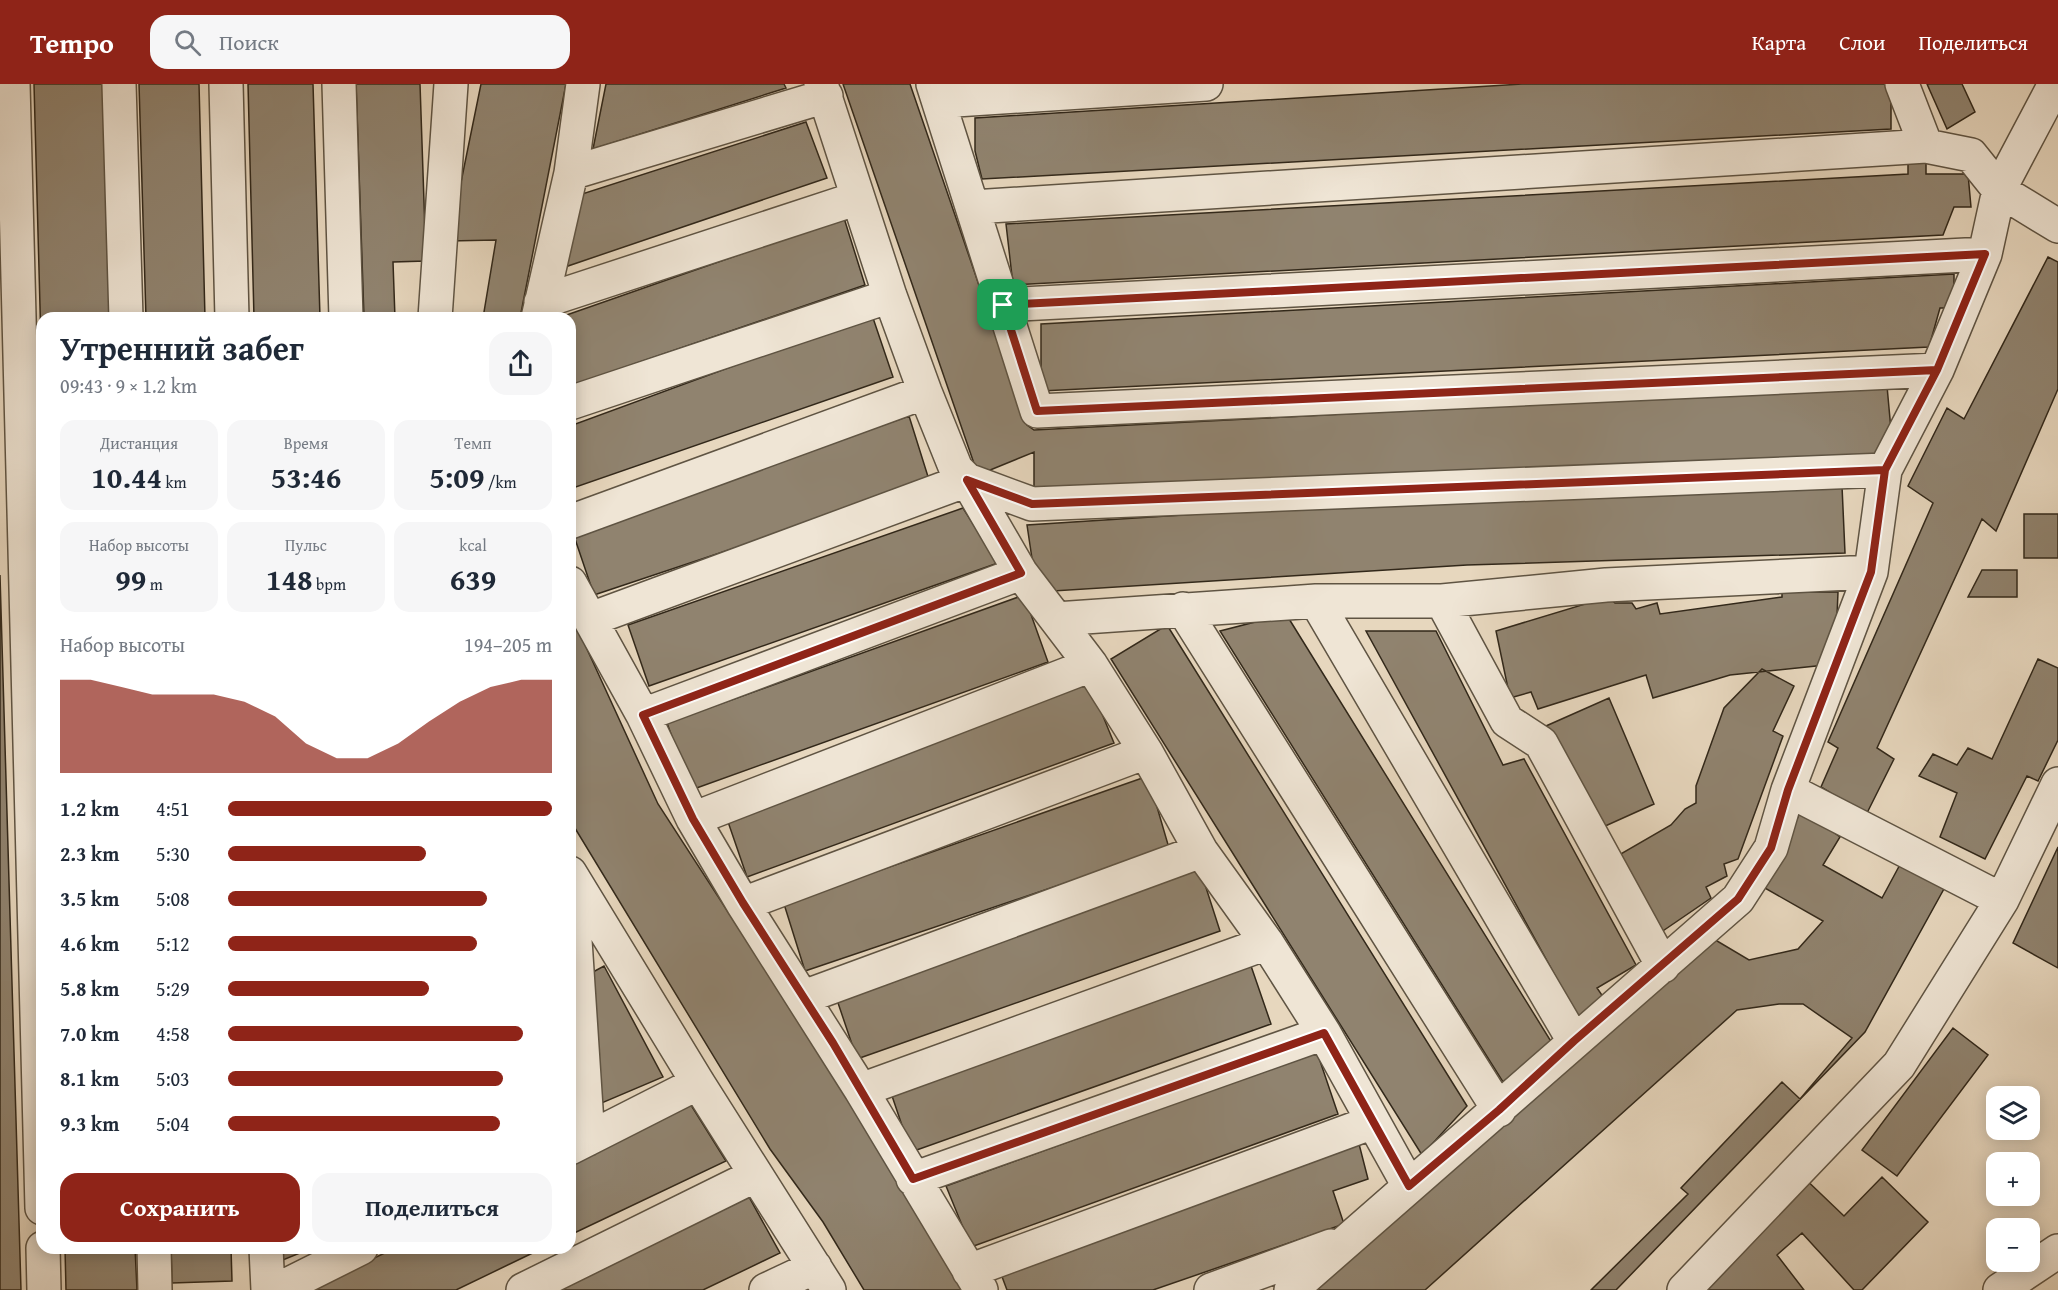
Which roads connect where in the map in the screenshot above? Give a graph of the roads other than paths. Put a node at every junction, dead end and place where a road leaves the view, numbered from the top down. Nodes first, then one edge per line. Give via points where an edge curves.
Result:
1 (13, 84) edge
2 (119, 84) edge
3 (226, 84) edge
4 (339, 84) edge
5 (451, 84) edge
6 (583, 84) edge
7 (1206, 84) edge
8 (1902, 84) edge
9 (2055, 84) edge
10 (823, 90) edge
11 (936, 93) edge
12 (1926, 146) junction
13 (571, 173) junction
14 (1999, 190) junction
15 (858, 198) junction
16 (973, 207) junction
17 (2058, 225) edge
18 (1985, 254) junction
19 (890, 296) junction
20 (1003, 305) junction
21 (540, 310) edge
22 (126, 312) edge
23 (232, 312) edge
24 (346, 312) edge
25 (435, 312) edge
26 (1937, 370) junction
27 (925, 392) junction
28 (576, 401) edge
29 (1885, 470) junction
30 (967, 480) junction
31 (576, 520) edge
32 (1871, 572) junction
33 (1021, 573) junction
34 (576, 593) edge
35 (1316, 601) junction
36 (1442, 601) junction
37 (1183, 609) junction
38 (591, 619) junction
39 (1056, 619) junction
40 (1091, 665) junction
41 (643, 715) junction
42 (1146, 752) junction
43 (2058, 784) edge
44 (1788, 790) junction
45 (693, 819) junction
46 (1201, 850) junction
47 (576, 882) edge
48 (2002, 900) junction
49 (743, 903) junction
50 (1267, 943) junction
51 (1663, 966) junction
52 (36, 975) edge
53 (804, 997) junction
54 (1324, 1033) junction
55 (1574, 1041) junction
56 (576, 1043) edge
57 (698, 1083) junction
58 (861, 1090) junction
59 (1499, 1110) junction
60 (1373, 1122) junction
61 (579, 1144) edge
62 (756, 1175) junction
63 (913, 1179) junction
64 (1409, 1186) junction
65 (1350, 1239) junction
66 (2058, 1251) edge
67 (43, 1254) edge
68 (154, 1254) edge
69 (266, 1254) edge
70 (349, 1254) edge
71 (822, 1279) edge
72 (975, 1281) edge
73 (44, 1290) edge
74 (155, 1290) edge
75 (268, 1290) edge
76 (277, 1290) edge
77 (523, 1290) edge
78 (766, 1290) edge
79 (1211, 1290) edge
80 (1291, 1290) edge
81 (1684, 1290) edge
82 (2000, 1290) edge

1 - 52 lane
2 - 22 lane
3 - 23 lane
4 - 24 lane
5 - 25 lane
6 - 13 lane
7 - 11 lane
8 - 12 lane
9 - 14 lane
10 - 13 lane
10 - 15 lane
11 - 16 lane
12 - 14 lane via 1971,155
12 - 16 lane
13 - 21 lane
14 - 17 lane
14 - 18 lane
15 - 19 lane
15 - 21 lane
16 - 20 lane
18 - 20 lane
18 - 26 lane
19 - 27 lane
19 - 28 lane
20 - 26 lane via 1037,411
26 - 29 lane
27 - 30 lane via 956,469
27 - 31 lane
29 - 30 lane via 1032,504
29 - 32 lane
30 - 33 lane
30 - 38 lane
32 - 36 lane via 1606,585
32 - 44 lane
33 - 39 lane
33 - 41 lane
34 - 38 lane
35 - 36 lane
35 - 37 lane
35 - 55 lane
36 - 51 lane via 1507,721 1541,744
37 - 39 lane
37 - 59 lane
38 - 41 lane
39 - 40 lane
40 - 42 lane
40 - 45 lane
41 - 45 lane
42 - 46 lane
42 - 49 lane
43 - 48 lane
44 - 48 lane
44 - 51 lane via 1771,848 1738,899
45 - 49 lane
46 - 50 lane
46 - 53 lane
47 - 57 lane
48 - 81 lane via 1899,1065
49 - 53 lane
50 - 54 lane
50 - 58 lane
51 - 55 lane
53 - 58 lane
54 - 60 lane
54 - 63 lane
55 - 59 lane
56 - 61 lane
57 - 61 lane
57 - 62 lane
58 - 63 lane
59 - 64 lane
60 - 64 lane
60 - 72 lane
62 - 71 lane
62 - 77 lane
63 - 72 lane
64 - 65 lane
65 - 79 lane
65 - 80 lane
66 - 82 lane
67 - 73 lane
68 - 74 lane
69 - 75 lane
70 - 76 lane
71 - 78 lane

